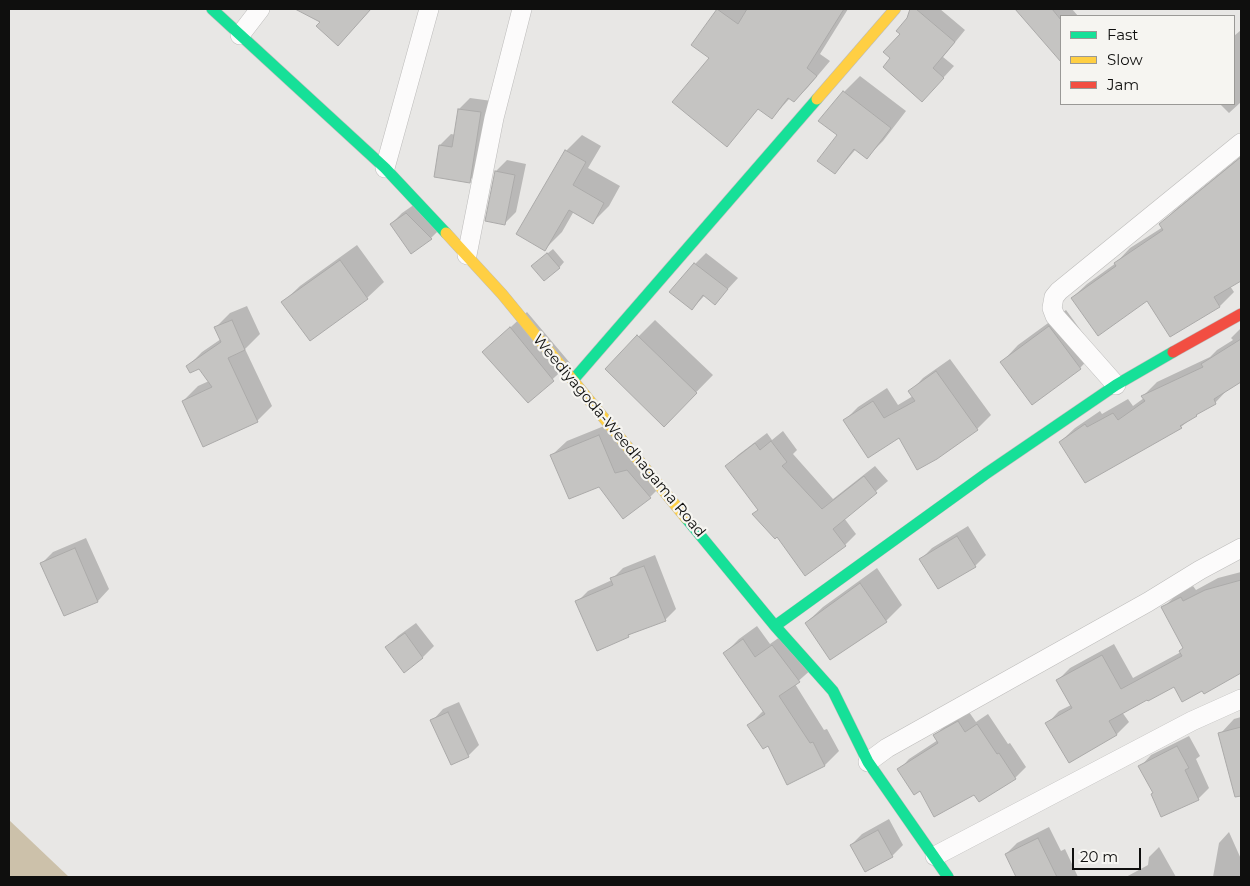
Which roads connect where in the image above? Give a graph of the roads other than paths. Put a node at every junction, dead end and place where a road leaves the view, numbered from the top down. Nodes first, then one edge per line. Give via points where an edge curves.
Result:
1 (212, 9) edge
2 (260, 9) edge
3 (429, 9) edge
4 (522, 9) edge
5 (895, 9) edge
6 (240, 35) junction
7 (1241, 143) edge
8 (385, 168) junction
9 (468, 255) junction
10 (1241, 314) edge
11 (573, 380) junction
12 (1116, 385) junction
13 (1241, 548) edge
14 (775, 626) junction
15 (1241, 699) edge
16 (868, 762) junction
17 (934, 856) junction
18 (948, 877) edge

1 - 6 street, Weediyagoda-Weedhagama Road
2 - 6 street
3 - 8 street
4 - 9 street via 494,118
5 - 11 street
6 - 8 street, Weediyagoda-Weedhagama Road
7 - 12 street via 1054,297 1052,308 1055,316
8 - 9 street, Weediyagoda-Weedhagama Road
9 - 11 street, Weediyagoda-Weedhagama Road
10 - 12 street
11 - 14 street, Weediyagoda-Weedhagama Road
12 - 14 street
13 - 16 street
14 - 16 street, Weediyagoda-Weedhagama Road via 833,691
15 - 17 street via 1192,721
16 - 17 street, Weediyagoda-Weedhagama Road
17 - 18 street, Weediyagoda-Weedhagama Road

